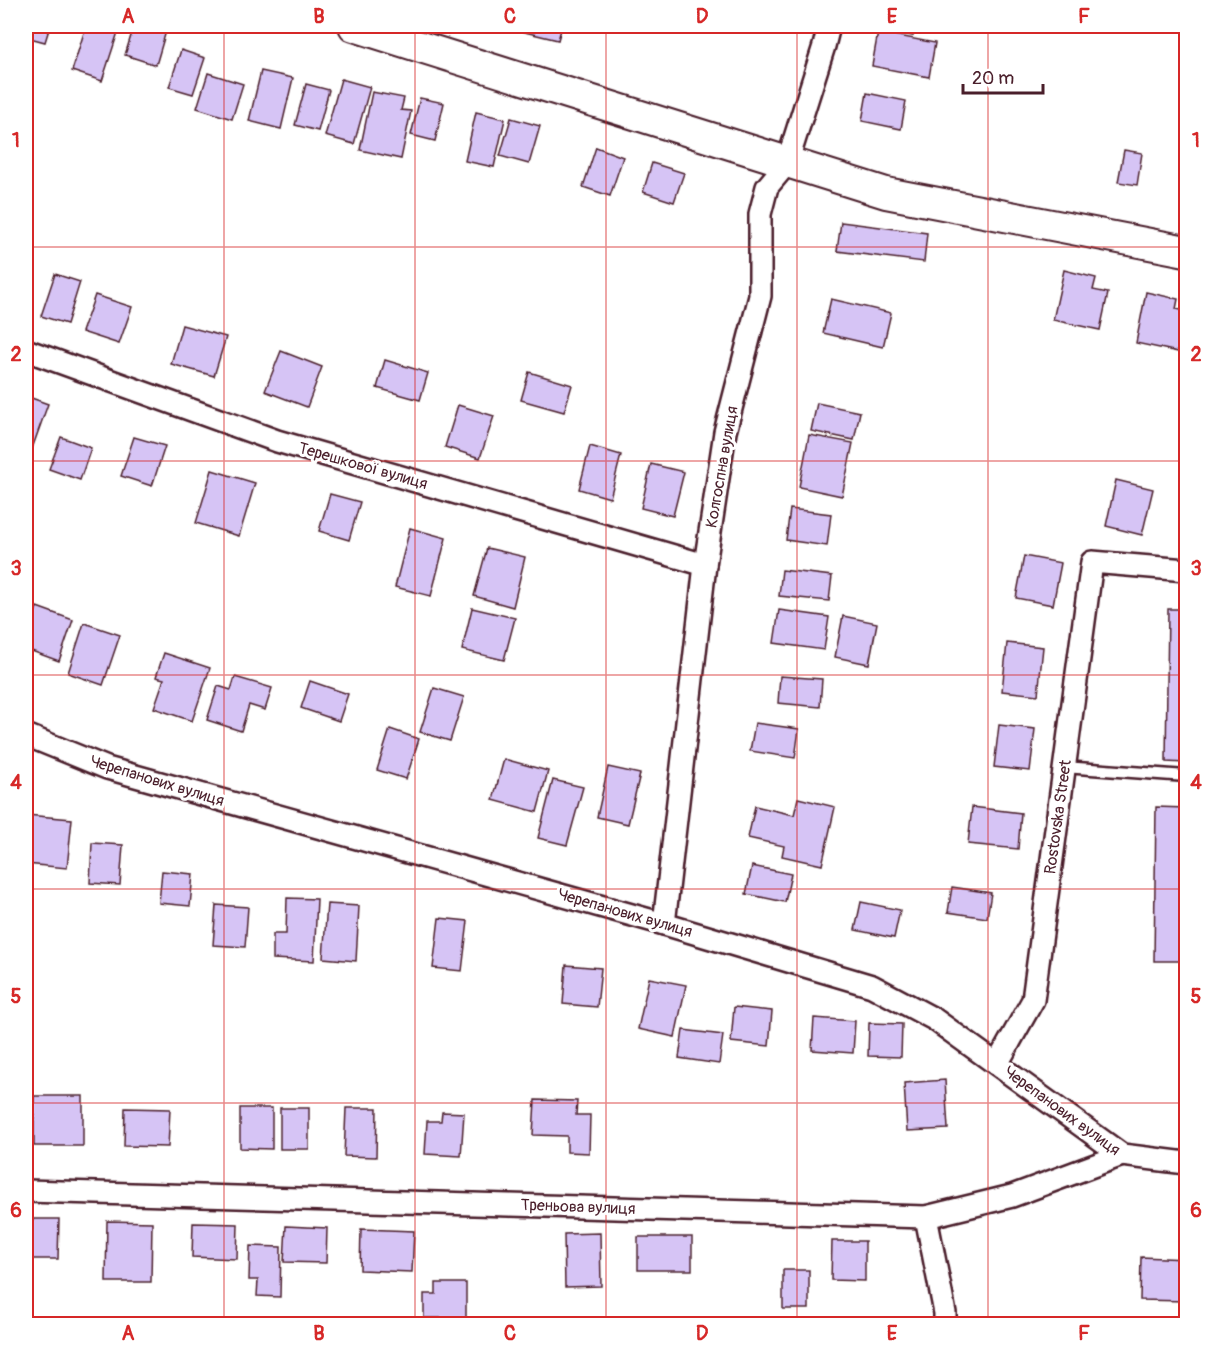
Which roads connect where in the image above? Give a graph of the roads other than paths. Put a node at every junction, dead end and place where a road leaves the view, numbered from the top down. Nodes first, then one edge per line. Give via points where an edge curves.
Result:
1 (354, 26) edge
2 (829, 26) edge
3 (787, 163) junction
4 (1186, 251) edge
5 (26, 350) edge
6 (705, 565) junction
7 (1186, 570) edge
8 (26, 735) edge
9 (1064, 767) junction
10 (1186, 776) edge
11 (664, 924) junction
12 (997, 1064) junction
13 (1122, 1155) junction
14 (1186, 1163) edge
15 (26, 1191) edge
16 (926, 1216) junction
17 (945, 1324) edge

1 - 3 street
2 - 3 street, Колгоспна вулиця
3 - 4 street via 886,192
3 - 6 street, Колгоспна вулиця via 767,187 760,214 760,296 725,432
5 - 6 street, Терешкової вулиця via 277,441
6 - 11 street, Колгоспна вулиця
7 - 9 street, Rostovska Street via 1092,562
8 - 11 street, Черепанових вулиця via 107,768
9 - 10 lane
9 - 12 street, Rostovska Street via 1033,1000
11 - 12 street, Черепанових вулиця via 872,986 934,1018
12 - 13 street, Черепанових вулиця
13 - 14 street, Черепанових вулиця
13 - 16 street, Треньова вулиця via 1012,1196
15 - 16 street, Треньова вулиця
16 - 17 street

